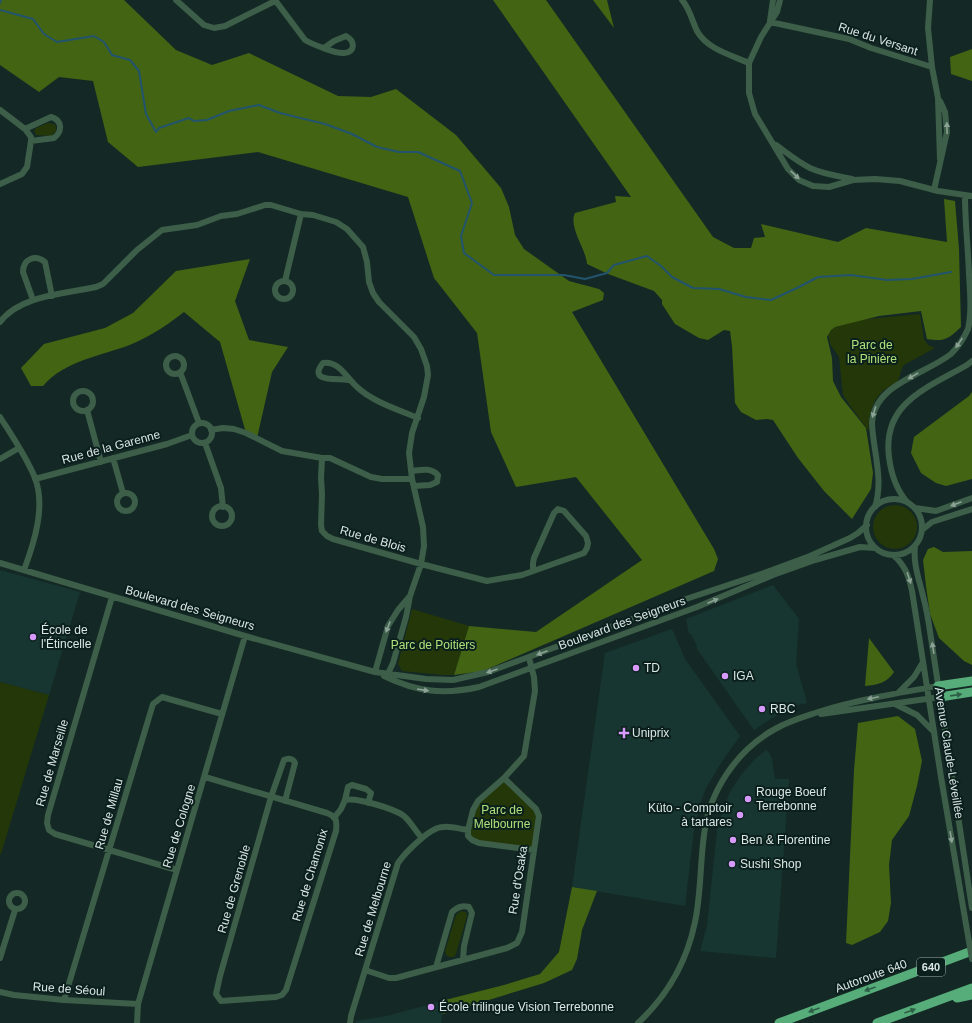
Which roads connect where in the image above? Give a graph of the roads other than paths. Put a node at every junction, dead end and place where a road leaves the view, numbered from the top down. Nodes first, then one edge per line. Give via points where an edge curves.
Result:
1 (176, 0) edge
2 (275, 0) edge
3 (682, 0) edge
4 (773, 0) edge
5 (780, 0) edge
6 (930, 0) edge
7 (770, 22) junction
8 (324, 48) dead end
9 (749, 63) junction
10 (932, 67) junction
11 (0, 110) edge
12 (25, 129) junction
13 (31, 141) junction
14 (773, 143) junction
15 (853, 180) junction
16 (0, 184) edge
17 (934, 190) junction
18 (965, 195) junction
19 (972, 196) edge
20 (301, 214) junction
21 (285, 281) dead end
22 (52, 296) junction
23 (33, 300) junction
24 (0, 322) edge
25 (972, 361) edge
26 (180, 372) dead end
27 (348, 380) junction
28 (87, 410) dead end
29 (0, 417) edge
30 (418, 418) junction
31 (199, 423) junction
32 (211, 430) junction
33 (192, 435) junction
34 (204, 442) junction
35 (19, 448) junction
36 (113, 458) junction
37 (322, 458) junction
38 (0, 459) edge
39 (101, 462) junction
40 (411, 471) junction
41 (35, 479) junction
42 (412, 479) junction
43 (414, 486) junction
44 (123, 494) dead end
45 (972, 498) edge
46 (907, 502) junction
47 (223, 507) dead end
48 (875, 507) junction
49 (914, 508) junction
50 (972, 509) edge
51 (867, 525) junction
52 (922, 530) junction
53 (915, 546) junction
54 (875, 548) junction
55 (893, 555) junction
56 (0, 563) edge
57 (421, 564) junction
58 (24, 570) junction
59 (534, 571) junction
60 (410, 596) junction
61 (112, 597) junction
62 (245, 636) junction
63 (529, 658) junction
64 (924, 662) junction
65 (532, 668) junction
66 (375, 672) junction
67 (387, 675) junction
68 (972, 681) edge
69 (938, 686) junction
70 (928, 688) junction
71 (972, 692) edge
72 (898, 693) junction
73 (940, 697) junction
74 (929, 699) junction
75 (895, 704) junction
76 (222, 714) junction
77 (805, 716) junction
78 (934, 732) junction
79 (205, 777) junction
80 (504, 778) junction
81 (271, 797) junction
82 (345, 800) junction
83 (285, 801) junction
84 (368, 803) junction
85 (334, 818) junction
86 (468, 830) junction
87 (422, 838) junction
88 (109, 850) junction
89 (534, 850) junction
90 (177, 870) junction
91 (972, 908) edge
92 (15, 910) dead end
93 (972, 951) edge
94 (0, 958) edge
95 (972, 959) edge
96 (463, 960) junction
97 (436, 967) junction
98 (365, 970) junction
99 (217, 987) joint
100 (972, 988) edge
101 (0, 992) edge
102 (972, 995) edge
103 (64, 1000) junction
104 (936, 1001) junction
105 (138, 1004) junction
106 (137, 1023) edge
107 (350, 1023) edge
108 (638, 1023) edge
109 (778, 1023) edge
110 (878, 1023) edge

1 - 2 street via 204,25 214,28 225,26
2 - 8 street via 305,40
3 - 9 street via 704,40
4 - 7 street
5 - 7 street via 777,12
6 - 10 street via 928,28
7 - 9 street
7 - 10 street, Rue du Versant via 849,39
9 - 14 street via 748,93 755,114
10 - 17 street via 938,98 940,159
11 - 12 street
12 - 13 street
12 - 13 street via 51,117 59,122 60,131 54,138
13 - 16 street via 25,171
14 - 15 street via 809,168
14 -> 15 street via 788,169 799,180 813,186 829,187
15 - 17 street via 900,181
17 - 18 street
18 - 19 street
18 -> 48 street via 971,303 969,325 951,354 887,392 876,405 872,423 879,484
20 - 21 street
20 - 22 street via 271,205 221,216 197,225 162,230 137,250 103,284
20 - 30 street via 328,219 342,225 363,247 372,293 414,337 427,366 427,386
22 - 23 street
22 - 23 street via 45,262 37,257 26,261 23,269
23 - 24 street via 9,312
25 - 46 street via 911,398 899,410 893,422 888,438 889,463 896,485
26 - 31 street
27 - 27 street via 342,370 332,363 323,362 319,370 322,378
27 - 30 street via 365,394
28 - 39 street
29 - 35 street
30 - 40 street via 410,443
31 - 32 street via 208,425
31 - 33 street via 193,429
32 - 34 street via 211,436
32 - 37 street via 234,429 282,451
33 - 34 street via 195,440
33 - 36 street, Rue de la Garenne
34 - 47 street via 221,488
35 - 38 street
35 - 41 street
36 - 39 street, Rue de la Garenne
36 - 44 street
37 - 42 street via 330,458 371,477
37 - 57 street, Rue de Blois via 321,525 326,536
39 - 41 street, Rue de la Garenne
40 - 42 street
40 - 43 street via 428,469 438,475 437,482
41 - 58 street via 39,520
42 - 43 street
43 - 57 street via 423,527 424,546
45 -> 49 street via 936,511
46 - 48 street via 890,500
46 - 49 street
48 - 51 street
49 - 52 street via 921,518
50 - 52 street via 932,522
51 - 54 street via 868,536
51 -> 63 street, Boulevard des Seigneurs via 856,535 814,555 692,596
52 - 53 street
53 - 55 street via 906,553
69 -> 53 street, Avenue Claude-Léveillée via 925,604 914,558
54 - 55 street via 882,553
65 -> 54 street, Boulevard des Seigneurs via 815,560 860,547
55 -> 64 street, Avenue Claude-Léveillée via 902,564 909,579
56 - 58 street, Boulevard des Seigneurs
57 - 59 street, Rue de Blois via 487,581
57 - 60 street
58 - 61 street, Boulevard des Seigneurs
59 - 59 street, Rue de Blois via 534,558 554,513 558,509 564,511 586,536 587,548 584,553
60 -> 66 street via 388,626
60 - 67 street via 395,656
61 - 62 street, Boulevard des Seigneurs
61 - 88 street, Rue de Marseille via 47,823 49,830 55,834
62 - 66 street, Boulevard des Seigneurs
62 - 76 street, Rue de Cologne
63 - 65 street
63 -> 67 street, Boulevard des Seigneurs via 484,674 453,680
64 - 70 street, Avenue Claude-Léveillée
64 - 72 street via 911,681
67 -> 65 street, Boulevard des Seigneurs via 406,686 452,691 484,686
65 - 80 street via 534,695 524,756
66 - 67 street, Boulevard des Seigneurs
68 - 69 highway
69 - 70 street
69 - 73 street, Avenue Claude-Léveillée
70 - 72 street
70 - 74 street, Avenue Claude-Léveillée
73 -> 71 highway
72 -> 77 street via 843,704
73 - 74 street
73 - 91 street, Avenue Claude-Léveillée
74 - 75 street
74 - 78 street, Avenue Claude-Léveillée
75 - 77 street
75 - 78 street via 917,715
76 - 79 street, Rue de Cologne
76 - 88 street, Rue de Millau via 162,697 153,704
77 - 108 street via 761,737 736,761 718,790 706,824 696,917 688,950 668,987
78 -> 95 street, Avenue Claude-Léveillée, bridge
79 - 81 street, Rue de Chamonix
79 - 90 street, Rue de Cologne
80 - 86 street via 478,801
80 - 89 street, Rue d'Osaka via 536,809 539,816
81 - 83 street, Rue de Chamonix
81 - 83 street, Rue de Grenoble via 284,760 294,760
81 - 99 street, Rue de Grenoble
82 - 84 street
82 - 84 street via 348,787 352,784 371,793
82 - 85 street
83 - 85 street, Rue de Chamonix via 327,813
84 - 87 street via 404,816
85 - 99 street, Rue de Chamonix via 336,831 286,990 276,997 224,1002 217,996
86 - 87 street, Rue de Melbourne via 442,826
86 - 89 street via 468,836 479,843
87 - 98 street, Rue de Melbourne via 398,863
88 - 90 street, Rue de Marseille
88 - 103 street, Rue de Millau
89 - 96 street, Rue d'Osaka via 520,939 507,948
90 - 105 street, Rue de Cologne
92 - 94 street
93 -> 109 highway, Autoroute 640 / 640
96 - 97 street, Rue d'Osaka
96 - 97 street via 472,912 469,907 463,906 452,912
97 - 98 street, Rue d'Osaka via 396,978
98 - 107 street, Rue de Melbourne
100 - 104 highway
101 - 103 street, Rue de Séoul
102 - 104 highway
103 - 105 street, Rue de Séoul
110 -> 104 highway
105 - 106 street, Rue de Cologne

